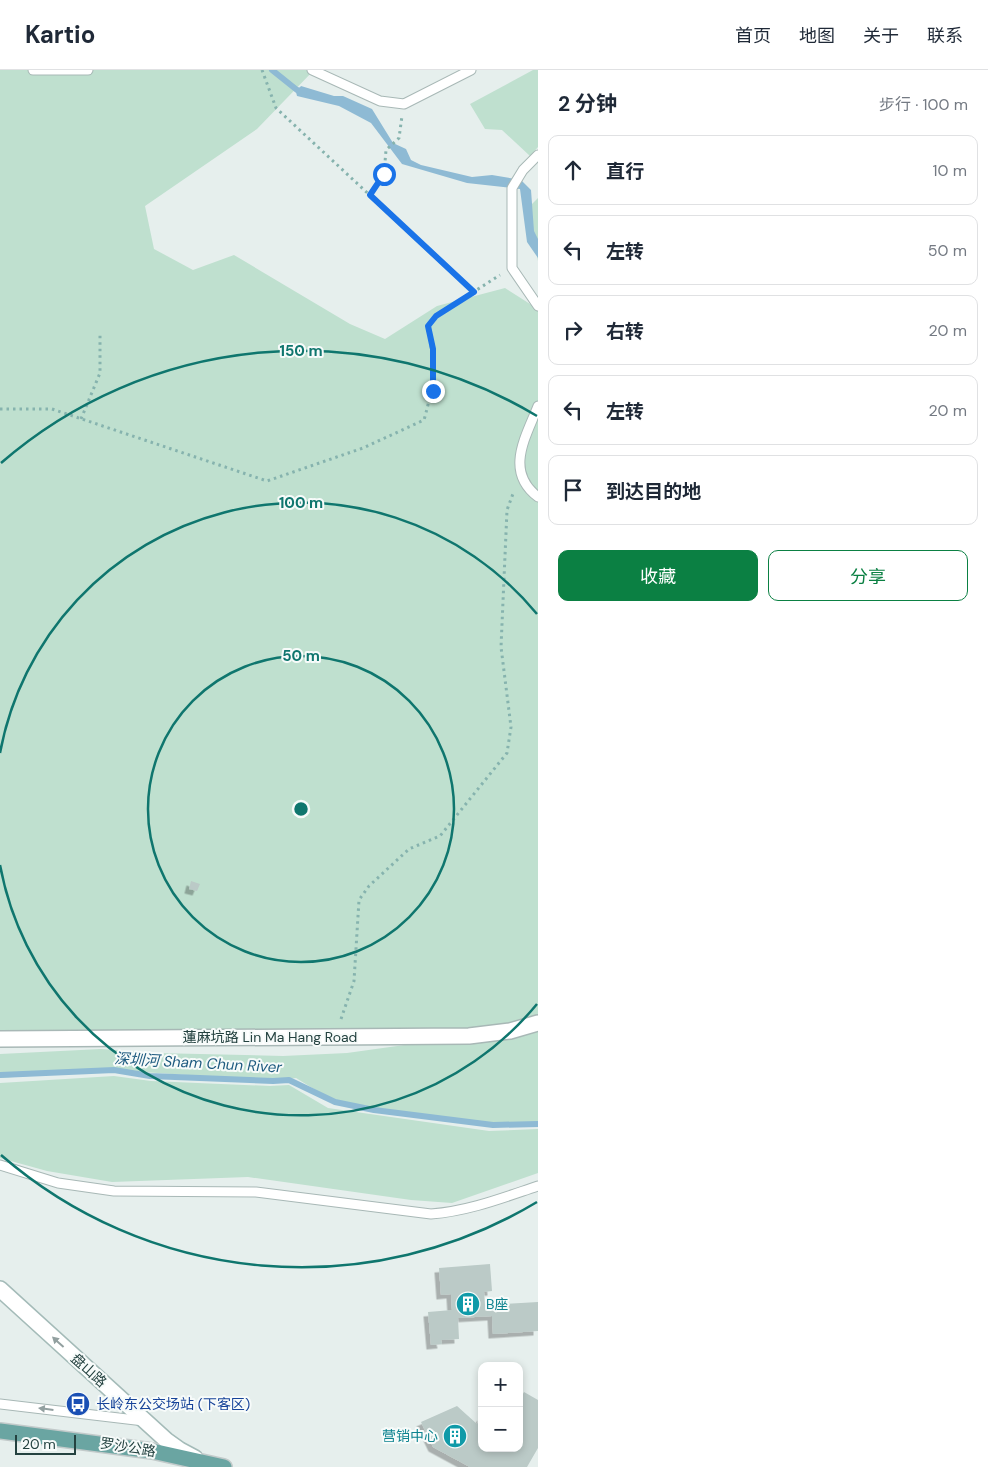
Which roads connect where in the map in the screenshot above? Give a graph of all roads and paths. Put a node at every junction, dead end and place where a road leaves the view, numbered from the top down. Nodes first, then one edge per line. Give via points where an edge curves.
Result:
1 (33, 70) edge
2 (88, 70) edge
3 (262, 70) edge
4 (312, 70) edge
5 (471, 70) edge
6 (404, 104) junction
7 (538, 155) edge
8 (370, 195) junction
9 (512, 268) junction
10 (474, 292) junction
11 (538, 306) edge
12 (100, 335) dead end
13 (538, 406) edge
14 (0, 409) edge
15 (80, 419) junction
16 (520, 474) junction
17 (538, 497) edge
18 (341, 1019) dead end
19 (538, 1023) edge
20 (0, 1039) edge
21 (0, 1165) edge
22 (538, 1186) edge
23 (0, 1289) edge
24 (0, 1404) edge
25 (146, 1422) junction
26 (0, 1431) edge
27 (206, 1462) junction
28 (224, 1467) edge

1 - 2 lane
3 - 8 path via 276,108
4 - 6 lane via 380,101
5 - 6 lane
6 - 8 path via 399,138 386,150 384,174
7 - 9 lane via 512,188
8 - 10 path
9 - 10 path
9 - 11 lane
10 - 15 path via 436,316 428,326 433,349 433,391 424,420 363,448 267,481
12 - 15 path via 100,373
13 - 16 lane via 519,455
14 - 15 path via 52,409
16 - 17 lane
16 - 18 path via 507,510 502,586 501,647 511,727 507,753 440,836 409,849 369,886 359,900 354,981
19 - 20 street, 蓮麻坑路 Lin Ma Hang Road via 510,1031 469,1036
21 - 22 lane via 58,1183 114,1191 256,1192 431,1214 484,1205
25 -> 23 street, 盘山路
25 -> 24 lane
25 - 27 street, 盘山路 via 180,1450
26 - 27 main road, 罗沙公路 via 97,1442
27 - 28 main road, 罗沙公路

